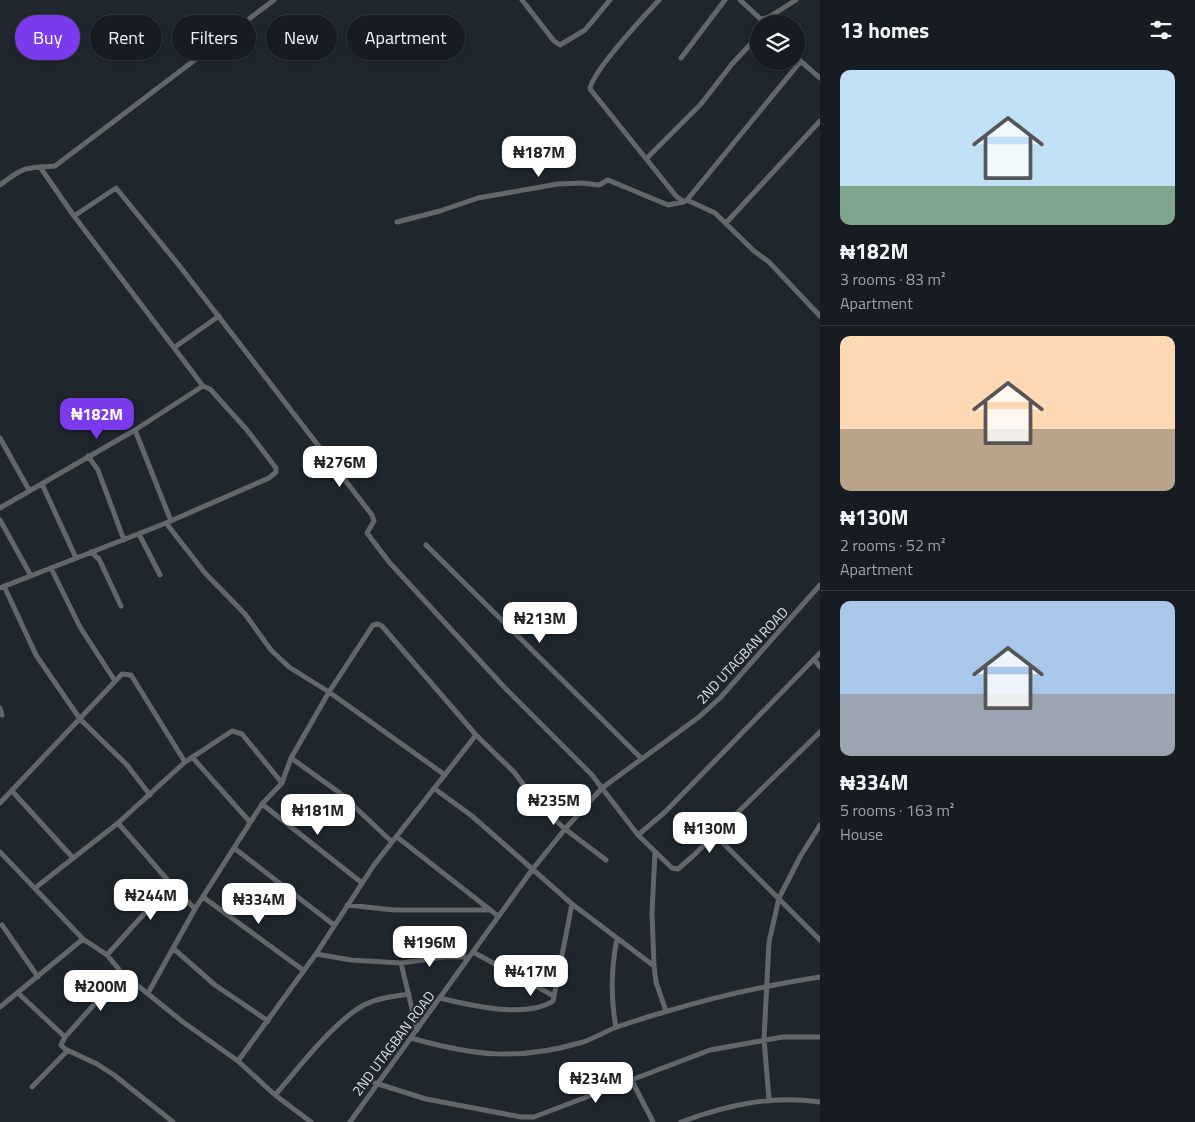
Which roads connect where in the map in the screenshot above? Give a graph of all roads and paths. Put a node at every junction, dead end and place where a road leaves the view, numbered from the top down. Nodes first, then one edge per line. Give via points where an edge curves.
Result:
1 (274, 0) edge
2 (522, 0) edge
3 (610, 0) edge
4 (659, 0) edge
5 (725, 0) edge
6 (740, 0) edge
7 (796, 0) edge
8 (757, 15) edge
9 (772, 15) edge
10 (750, 45) edge
11 (681, 58) dead end
12 (805, 65) edge
13 (794, 70) edge
14 (820, 78) edge
15 (820, 121) edge
16 (647, 158) junction
17 (40, 167) junction
18 (0, 185) edge
19 (685, 201) junction
20 (74, 216) junction
21 (396, 222) dead end
22 (726, 223) junction
23 (219, 316) junction
24 (820, 316) edge
25 (175, 347) junction
26 (203, 386) junction
27 (135, 430) junction
28 (0, 438) edge
29 (88, 456) junction
30 (42, 484) junction
31 (29, 490) junction
32 (0, 508) edge
33 (0, 520) edge
34 (168, 522) junction
35 (139, 534) junction
36 (124, 540) junction
37 (426, 545) dead end
38 (91, 552) junction
39 (76, 558) junction
40 (51, 568) junction
41 (160, 574) dead end
42 (31, 576) junction
43 (820, 585) edge
44 (2, 587) edge
45 (121, 606) dead end
46 (820, 653) edge
47 (814, 659) junction
48 (820, 667) edge
49 (115, 681) junction
50 (329, 692) junction
51 (0, 708) edge
52 (2, 714) dead end
53 (80, 719) junction
54 (820, 732) edge
55 (476, 735) junction
56 (192, 757) junction
57 (291, 758) junction
58 (641, 758) junction
59 (185, 762) junction
60 (445, 776) junction
61 (282, 783) junction
62 (602, 788) junction
63 (435, 789) junction
64 (12, 791) junction
65 (150, 795) junction
66 (0, 803) edge
67 (262, 804) junction
68 (118, 822) junction
69 (250, 822) junction
70 (820, 825) edge
71 (565, 829) junction
72 (714, 834) junction
73 (638, 835) junction
74 (397, 837) junction
75 (392, 842) junction
76 (234, 848) junction
77 (0, 852) edge
78 (655, 852) junction
79 (73, 858) junction
80 (606, 860) dead end
81 (532, 870) junction
82 (362, 883) junction
83 (171, 884) junction
84 (35, 888) junction
85 (203, 897) junction
86 (780, 898) junction
87 (572, 904) junction
88 (347, 905) junction
89 (195, 908) junction
90 (491, 910) junction
91 (498, 916) junction
92 (2, 925) dead end
93 (334, 925) junction
94 (820, 929) edge
95 (816, 935) junction
96 (617, 938) junction
97 (83, 939) junction
98 (820, 940) edge
99 (174, 949) junction
100 (473, 952) junction
101 (316, 954) junction
102 (108, 955) junction
103 (468, 957) junction
104 (401, 963) junction
105 (654, 966) junction
106 (303, 970) junction
107 (122, 973) junction
108 (38, 977) junction
109 (820, 977) edge
110 (768, 986) junction
111 (18, 993) junction
112 (148, 993) junction
113 (409, 994) junction
114 (554, 996) junction
115 (440, 998) junction
116 (0, 1007) edge
117 (666, 1011) junction
118 (268, 1021) junction
119 (616, 1027) junction
120 (417, 1030) junction
121 (65, 1037) junction
122 (820, 1037) edge
123 (411, 1038) junction
124 (764, 1039) junction
125 (67, 1051) junction
126 (238, 1061) junction
127 (631, 1079) junction
128 (375, 1083) junction
129 (32, 1087) dead end
130 (276, 1096) junction
131 (769, 1099) junction
132 (820, 1102) edge
133 (547, 1114) junction
134 (173, 1122) edge
135 (311, 1122) edge
136 (350, 1122) edge
137 (548, 1122) edge
138 (653, 1122) edge
139 (681, 1122) edge

1 - 17 street via 55,166
2 - 3 street via 560,45 585,30
4 - 16 street via 616,48 590,86 599,102
5 - 11 street
6 - 8 street
7 - 9 street
10 - 16 street via 701,104
12 - 14 street
13 - 19 street
15 - 22 street
16 - 19 street via 666,185
17 - 18 street via 18,170
17 - 20 street
19 - 21 street via 668,205 608,180 599,186 572,183 478,198
19 - 22 street via 715,214
20 - 23 street via 116,188
20 - 25 street
22 - 24 street via 769,262
23 - 25 street
23 - 62 street via 372,515 374,521 367,533 389,562
25 - 26 street
26 - 27 street
26 - 34 street via 210,389 248,430 276,472 269,478
27 - 29 street
27 - 34 street
28 - 31 street
29 - 30 street
29 - 36 street via 98,470
30 - 31 street
30 - 39 street
31 - 32 street
33 - 42 street
34 - 35 street
34 - 50 street via 205,573 245,614 271,650 289,667
35 - 36 street
35 - 41 street
36 - 38 street
37 - 58 street
38 - 39 street
38 - 45 street via 99,560
39 - 40 street
40 - 42 street
40 - 49 street via 80,627
42 - 44 street
43 - 58 street, 2ND UTAGBAN ROAD via 720,698
44 - 53 street via 36,655
46 - 47 street
47 - 48 street
47 - 73 street via 666,812
49 - 53 street
49 - 59 street via 122,674 131,675
50 - 55 street via 368,630 378,624
50 - 57 street
50 - 60 street
51 - 52 street
53 - 64 street
53 - 65 street via 127,765
54 - 72 street
55 - 60 street
55 - 71 street via 514,772 536,803
56 - 59 street
56 - 61 street via 232,731 237,731
56 - 69 street
57 - 61 street
57 - 75 street via 340,793
58 - 62 street, 2ND UTAGBAN ROAD
59 - 65 street
60 - 63 street
61 - 67 street
62 - 71 street, 2ND UTAGBAN ROAD
62 - 73 street
63 - 74 street
63 - 81 street via 478,821
64 - 66 street
64 - 79 street
65 - 68 street
67 - 69 street
67 - 82 street
68 - 79 street
68 - 83 street
69 - 76 street
70 - 86 street
71 - 80 street
71 - 81 street, 2ND UTAGBAN ROAD
72 - 78 street via 678,869 672,868
72 - 86 street
73 - 78 street
74 - 75 street
74 - 90 street
75 - 82 street
76 - 85 street
76 - 93 street
77 - 84 street
78 - 105 street
79 - 84 street
81 - 87 street
81 - 91 street, 2ND UTAGBAN ROAD
82 - 88 street
83 - 89 street
83 - 102 street
84 - 97 street
85 - 89 street
85 - 106 street
86 - 95 street
86 - 110 street via 769,942
87 - 96 street
87 - 114 street
88 - 90 street via 394,910
88 - 93 street
89 - 99 street
90 - 91 street
91 - 100 street, 2ND UTAGBAN ROAD
92 - 108 street
93 - 101 street
94 - 95 street
95 - 98 street
96 - 105 street
96 - 119 street via 611,970
97 - 102 street
97 - 108 street
99 - 112 street
99 - 118 street via 215,986
100 - 103 street, 2ND UTAGBAN ROAD
100 - 114 street
101 - 104 street
101 - 106 street
102 - 107 street
103 - 104 street via 444,956
103 - 115 street, 2ND UTAGBAN ROAD
104 - 113 street
105 - 117 street
106 - 118 street
107 - 112 street
107 - 121 street
108 - 111 street
109 - 110 street
110 - 117 street
110 - 124 street
111 - 116 street
111 - 121 street
112 - 126 street
113 - 120 street
113 - 130 street via 378,999 354,1012 327,1037
114 - 115 street via 553,1002 548,1004 518,1010 495,1009
115 - 120 street, 2ND UTAGBAN ROAD
117 - 119 street
118 - 126 street
119 - 123 street via 585,1041 547,1052 508,1055 469,1053
120 - 123 street, 2ND UTAGBAN ROAD
121 - 125 street via 61,1045
122 - 124 street
123 - 128 street, 2ND UTAGBAN ROAD
124 - 127 street via 710,1050
124 - 131 street
125 - 129 street
125 - 134 street via 114,1075
126 - 130 street
127 - 133 street
127 - 138 street
128 - 133 street via 426,1099 520,1117
128 - 136 street, 2ND UTAGBAN ROAD
130 - 135 street
131 - 132 street
131 - 139 street via 721,1107
133 - 137 street

